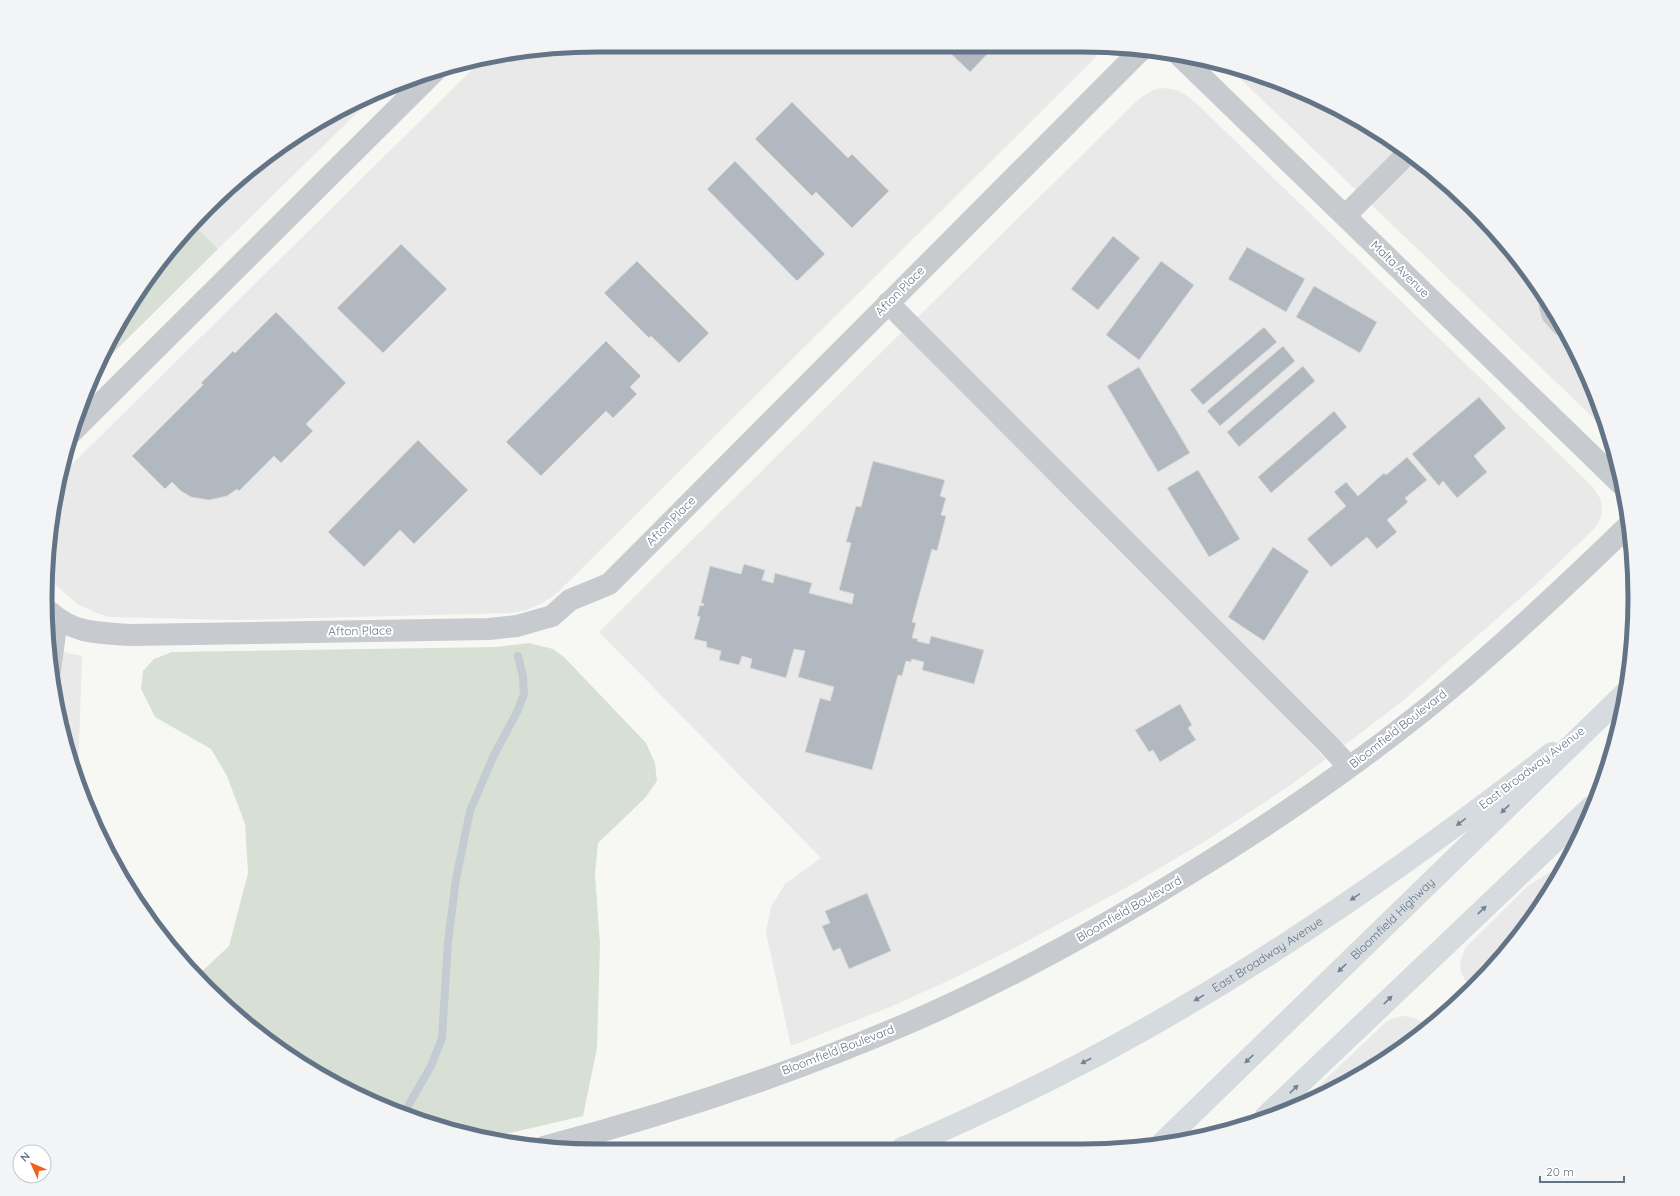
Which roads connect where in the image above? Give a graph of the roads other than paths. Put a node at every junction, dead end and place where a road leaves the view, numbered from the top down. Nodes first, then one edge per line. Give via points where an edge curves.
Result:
1 (1136, 55) edge
2 (1186, 62) edge
3 (420, 82) edge
4 (1404, 157) edge
5 (1345, 216) junction
6 (888, 302) junction
7 (81, 423) edge
8 (1614, 476) edge
9 (1623, 530) edge
10 (54, 615) edge
11 (53, 630) edge
12 (1619, 699) edge
13 (1604, 714) junction
14 (1349, 767) junction
15 (1582, 815) edge
16 (1273, 1109) edge
17 (1168, 1137) edge
18 (560, 1143) edge
19 (911, 1144) edge

1 - 6 street, Afton Place
2 - 5 street, Malta Avenue
3 - 7 street
4 - 5 street
5 - 8 street, Malta Avenue
6 - 10 street, Afton Place via 609,584 570,600 552,616 517,626 489,629 131,635 85,632
6 - 14 street
9 - 14 street, Bloomfield Boulevard via 1566,587 1500,646 1421,713
10 - 11 street
12 - 13 main road, Bloomfield Highway
13 -> 17 main road, Bloomfield Highway
13 -> 19 main road, East Broadway Avenue via 1430,846 1274,952 1113,1047 1046,1082
14 - 18 street, Bloomfield Boulevard via 1256,832 1151,898 1056,952 950,1004 767,1078 639,1121
16 -> 15 main road

